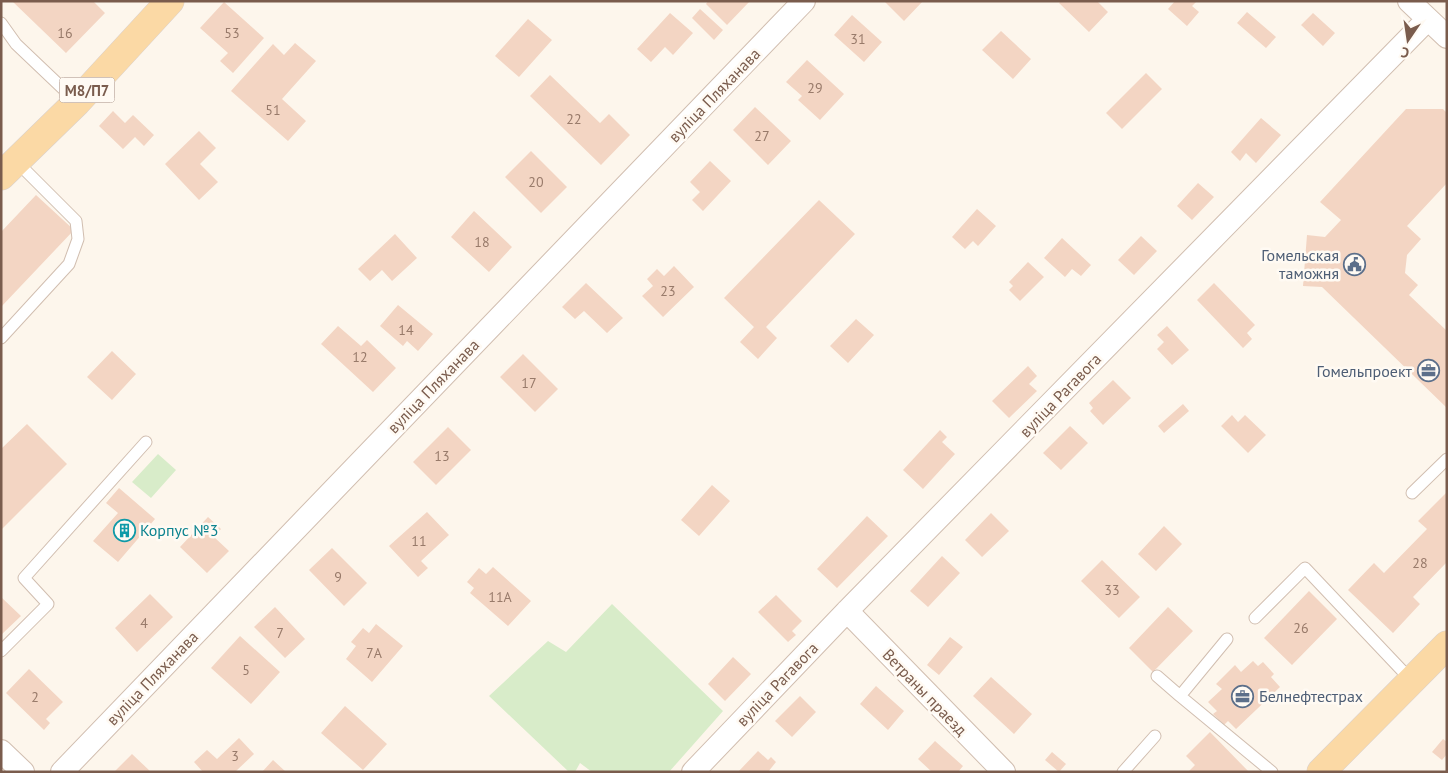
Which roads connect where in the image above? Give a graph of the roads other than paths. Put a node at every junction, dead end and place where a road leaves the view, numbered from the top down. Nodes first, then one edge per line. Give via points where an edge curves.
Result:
1 (170, 1) edge
2 (804, 1) edge
3 (1409, 1) edge
4 (1428, 19) junction
5 (1, 23) edge
6 (1447, 37) edge
7 (77, 102) junction
8 (9, 168) edge
9 (1, 338) edge
10 (146, 442) dead end
11 (1447, 459) edge
12 (1412, 493) dead end
13 (847, 611) junction
14 (1255, 618) dead end
15 (1227, 639) dead end
16 (1447, 645) edge
17 (1, 651) edge
18 (1156, 676) dead end
19 (1411, 680) junction
20 (1180, 696) junction
21 (1155, 736) dead end
22 (1, 752) edge
23 (23, 772) edge
24 (62, 772) edge
25 (693, 772) edge
26 (1004, 772) edge
27 (1123, 772) edge
28 (1272, 772) edge
29 (1321, 772) edge

1 - 7 main road, М8/П7
2 - 24 street, вуліца Пляханава
3 - 4 street
4 - 6 street
4 - 13 street, вуліца Рагавога
5 - 7 lane via 16,44
7 - 8 main road, М8/П7
8 - 9 lane via 76,221 78,239 69,264
10 - 17 lane via 24,578 48,604
11 - 12 lane
13 - 25 street, вуліца Рагавога
13 - 26 street, Ветраны праезд
14 - 19 lane via 1305,568
15 - 20 lane
16 - 19 main road
18 - 20 lane
19 - 29 main road
20 - 28 lane
21 - 27 lane
22 - 23 street

